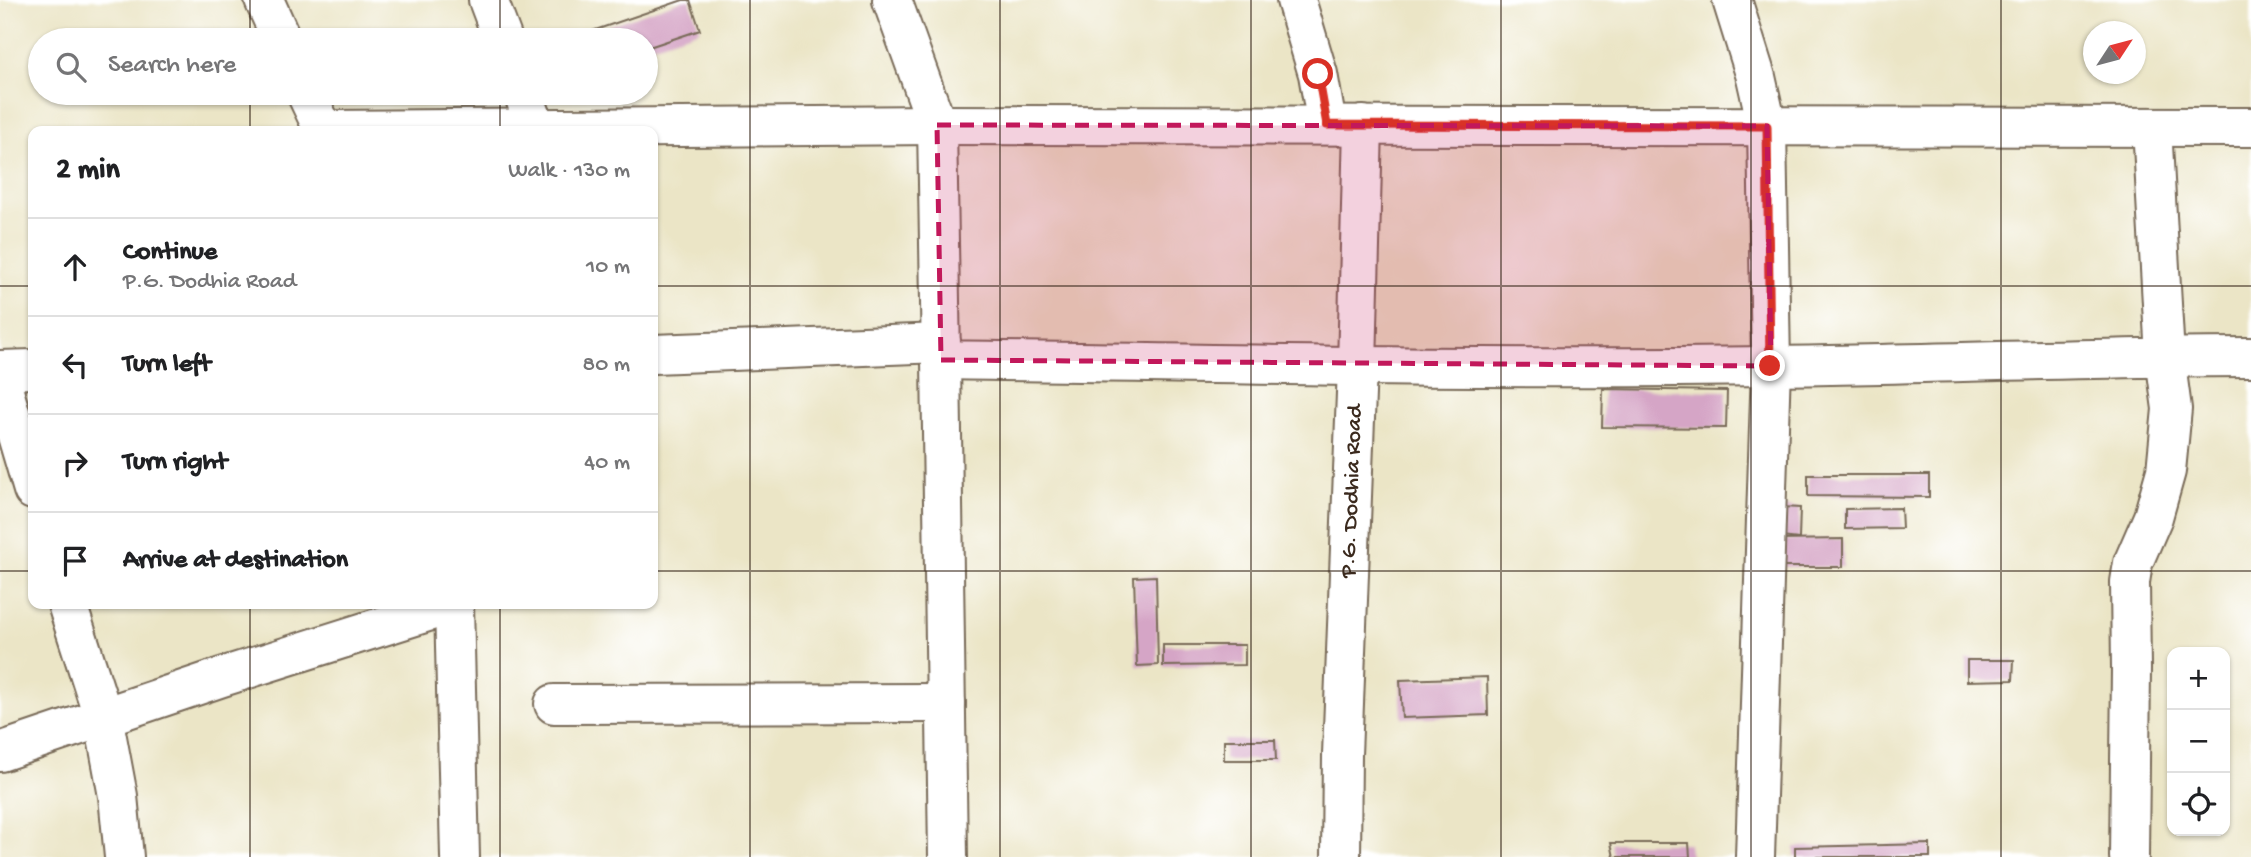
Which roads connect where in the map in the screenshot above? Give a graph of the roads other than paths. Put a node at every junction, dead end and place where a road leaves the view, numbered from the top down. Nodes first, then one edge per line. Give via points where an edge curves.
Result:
1 (264, 0) edge
2 (488, 0) edge
3 (892, 0) edge
4 (1296, 0) edge
5 (1732, 0) edge
6 (277, 28) edge
7 (498, 28) edge
8 (312, 105) edge
9 (527, 105) edge
10 (937, 125) junction
11 (1345, 125) junction
12 (321, 126) edge
13 (535, 126) edge
14 (1767, 126) junction
15 (658, 127) edge
16 (2152, 127) junction
17 (2251, 127) edge
18 (941, 352) junction
19 (658, 354) edge
20 (2165, 357) junction
21 (2251, 357) edge
22 (1770, 366) junction
23 (1357, 367) junction
24 (28, 369) edge
25 (0, 370) edge
26 (0, 378) edge
27 (28, 473) edge
28 (69, 609) edge
29 (437, 609) edge
30 (453, 609) edge
31 (946, 702) junction
32 (554, 704) dead end
33 (103, 716) junction
34 (0, 752) edge
35 (124, 857) edge
36 (460, 857) edge
37 (948, 857) edge
38 (1341, 857) edge
39 (1755, 857) edge
40 (2129, 857) edge

1 - 6 street
2 - 7 street
3 - 10 street
4 - 11 street, P.G. Dodhia Road via 1318,74
5 - 14 street
8 - 12 street
9 - 13 street
10 - 11 street
10 - 15 street
10 - 18 street
11 - 14 street
11 - 23 street, P.G. Dodhia Road
14 - 16 street
14 - 22 street
16 - 17 street
16 - 20 street
18 - 19 street
18 - 23 street
18 - 31 street
20 - 21 street
20 - 22 street
20 - 40 street via 2172,409 2166,471 2130,582
22 - 23 street
22 - 39 street
23 - 38 street, P.G. Dodhia Road
24 - 25 street
26 - 27 street
28 - 33 street
29 - 33 street
30 - 36 street
31 - 32 street
31 - 37 street
33 - 34 street
33 - 35 street

